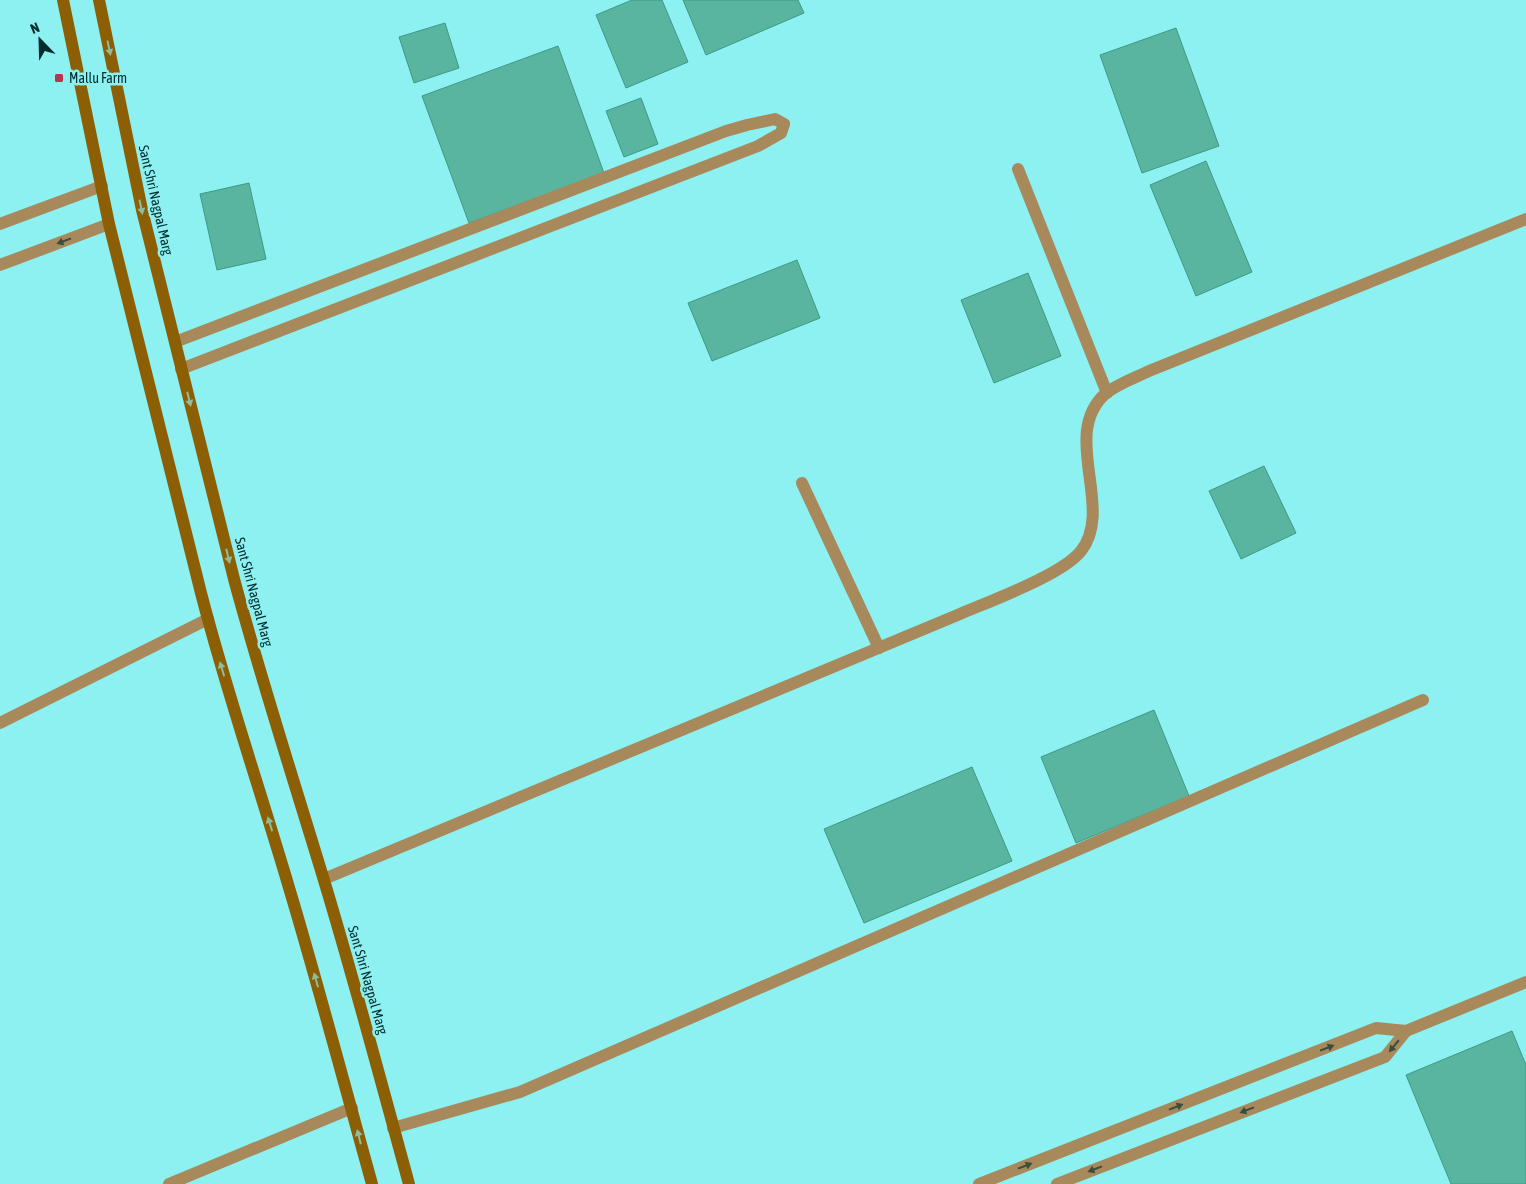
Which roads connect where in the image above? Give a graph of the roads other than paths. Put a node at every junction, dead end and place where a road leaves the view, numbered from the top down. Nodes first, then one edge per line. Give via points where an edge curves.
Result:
1 (64, 0) edge
2 (99, 0) edge
3 (1018, 170) dead end
4 (102, 186) junction
5 (1526, 218) edge
6 (0, 224) edge
7 (109, 224) junction
8 (0, 265) edge
9 (175, 342) junction
10 (181, 369) junction
11 (1107, 392) junction
12 (802, 482) dead end
13 (208, 619) junction
14 (879, 648) junction
15 (1422, 700) dead end
16 (0, 723) edge
17 (324, 879) junction
18 (1526, 982) edge
19 (1406, 1031) junction
20 (352, 1108) junction
21 (393, 1128) junction
22 (169, 1184) edge
23 (372, 1184) edge
24 (409, 1184) edge
25 (979, 1184) edge
26 (1057, 1184) edge

1 - 4 main road
2 -> 9 main road, Sant Shri Nagpal Marg via 142,210
3 - 11 street
4 - 6 street
4 - 7 main road
5 - 11 street via 1150,371
7 -> 8 street
7 - 13 main road
9 - 10 main road, Sant Shri Nagpal Marg
9 - 10 street via 726,131 775,119 784,124 781,133 758,146
10 -> 17 main road, Sant Shri Nagpal Marg via 247,627
11 - 14 street via 1088,424 1086,438 1093,517 1082,551 1064,566 1038,580
12 - 14 street
13 - 16 street
20 -> 13 main road
14 - 17 street
15 - 21 street via 520,1092
17 - 21 main road, Sant Shri Nagpal Marg
18 - 19 street
25 -> 19 street via 1376,1028
19 -> 26 street via 1385,1057
20 - 22 street
23 -> 20 main road
21 - 24 main road, Sant Shri Nagpal Marg

